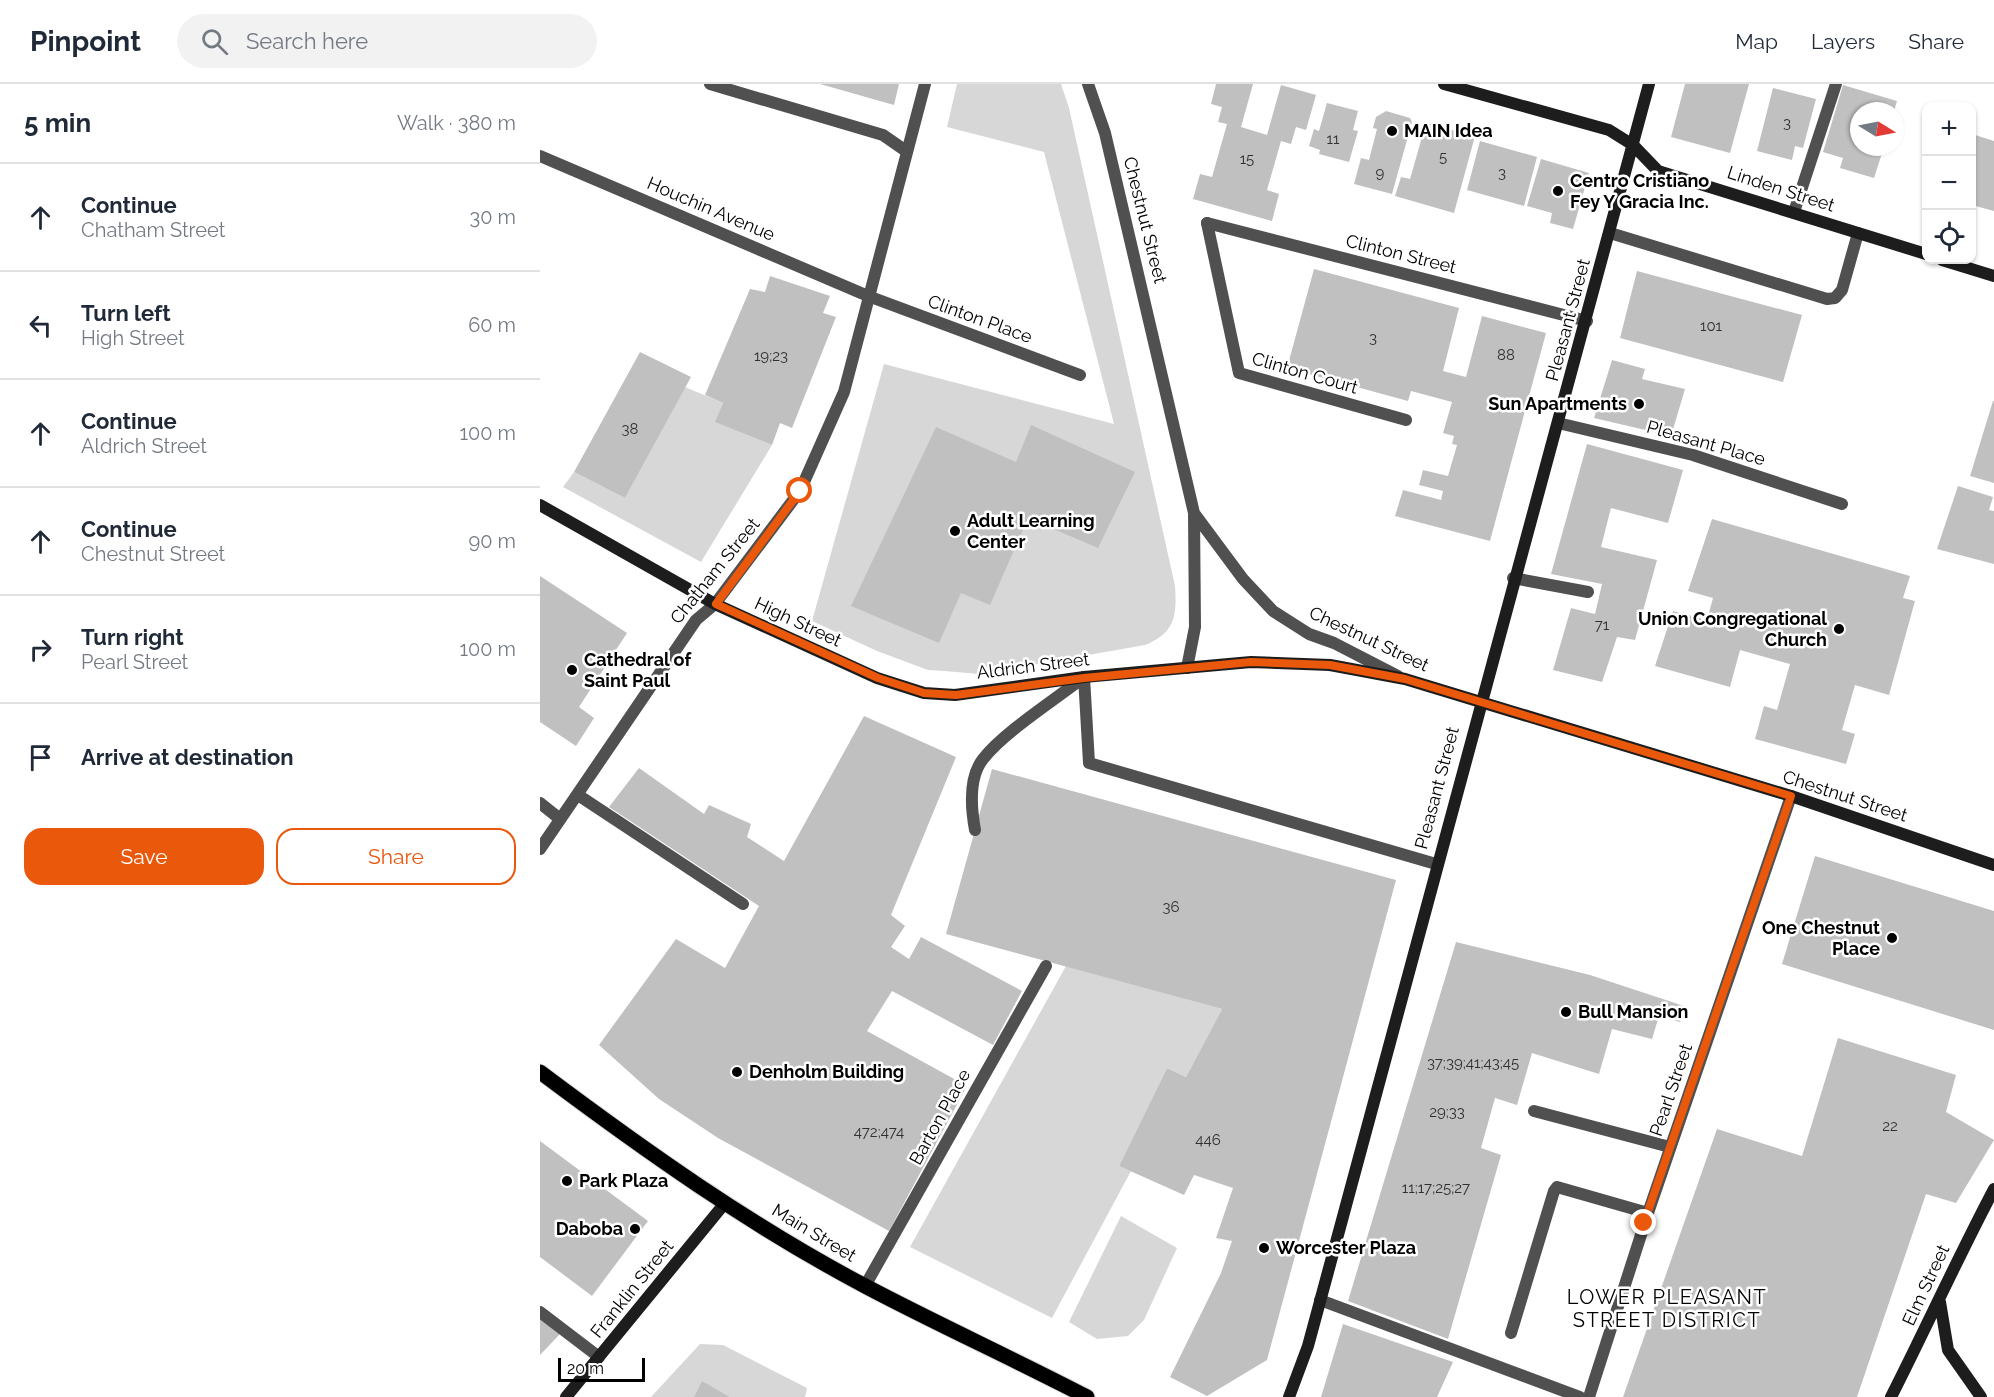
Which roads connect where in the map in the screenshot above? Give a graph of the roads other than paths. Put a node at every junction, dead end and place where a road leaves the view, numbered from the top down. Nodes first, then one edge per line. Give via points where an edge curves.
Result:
1 (710, 84) edge
2 (925, 84) edge
3 (1088, 84) edge
4 (1444, 84) edge
5 (1649, 84) edge
6 (1836, 84) edge
7 (1633, 145) junction
8 (906, 151) junction
9 (540, 156) edge
10 (1794, 212) junction
11 (1207, 223) joint
12 (1610, 233) junction
13 (1858, 233) junction
14 (1922, 253) edge
15 (1955, 264) edge
16 (1994, 276) edge
17 (868, 296) junction
18 (1587, 321) junction
19 (1080, 375) dead end
20 (1406, 420) dead end
21 (1558, 423) junction
22 (1842, 504) dead end
23 (540, 505) edge
24 (1194, 513) junction
25 (1513, 578) junction
26 (1588, 592) dead end
27 (716, 604) junction
28 (1187, 668) junction
29 (1084, 678) junction
30 (1405, 679) junction
31 (956, 695) joint
32 (1479, 704) junction
33 (578, 795) junction
34 (1791, 796) junction
35 (540, 803) edge
36 (561, 819) junction
37 (975, 830) dead end
38 (540, 849) edge
39 (1436, 864) junction
40 (1994, 865) edge
41 (742, 904) dead end
42 (1046, 966) dead end
43 (540, 1072) edge
44 (1534, 1111) dead end
45 (1670, 1147) junction
46 (1994, 1189) edge
47 (725, 1203) junction
48 (1648, 1213) junction
49 (865, 1286) junction
50 (1320, 1300) junction
51 (1940, 1302) junction
52 (540, 1312) edge
53 (1511, 1333) dead end
54 (599, 1357) junction
55 (566, 1397) edge
56 (1087, 1397) edge
57 (1289, 1397) edge
58 (1580, 1397) edge
59 (1589, 1397) edge
60 (1891, 1397) edge
61 (1981, 1397) edge

1 - 8 street via 882,135
2 - 8 street, Chatham Street
3 - 24 street, Chestnut Street via 1105,133
4 - 7 main road, Linden Street via 1609,130
5 - 7 main road, Pleasant Street
6 - 10 street
7 - 10 main road, Linden Street via 1658,171
7 - 12 main road, Pleasant Street
8 - 17 street, Chatham Street
9 - 17 street, Houchin Avenue
10 - 13 main road, Linden Street
11 - 18 street, Clinton Street
11 - 20 street, Clinton Court via 1239,373
12 - 13 street via 1827,298 1835,298 1842,290
12 - 18 main road, Pleasant Street
13 - 14 main road, Linden Street
15 - 16 main road
17 - 19 street, Clinton Place
17 - 27 street, Chatham Street via 843,392 800,491
18 - 21 main road, Pleasant Street
21 - 22 street, Pleasant Place via 1694,455
21 - 25 main road, Pleasant Street
23 - 27 main road, High Street
24 - 28 street via 1195,627
24 - 30 street, Chestnut Street via 1243,579 1274,611 1309,634
25 - 26 street
25 - 32 main road, Pleasant Street
27 - 31 main road, High Street via 878,678 924,693
27 - 33 street, Chatham Street via 696,620
28 - 29 main road, Aldrich Street
28 - 30 main road, Aldrich Street via 1251,662 1330,665
29 - 31 main road, Aldrich Street
29 - 37 street via 983,759 974,779 971,808
29 - 39 street via 1089,764
30 - 32 main road, Chestnut Street
32 - 34 main road, Chestnut Street
32 - 39 main road, Pleasant Street
33 - 36 street, Chatham Street
33 - 41 street
34 - 40 main road, Chestnut Street
34 - 45 street, Pearl Street
35 - 36 street
36 - 38 street, Chatham Street
39 - 50 main road, Pleasant Street
42 - 49 street, Barton Place
43 - 47 main road, Main Street via 632,1141
44 - 45 street
45 - 48 street, Pearl Street
46 - 51 main road, Elm Street via 1953,1267
47 - 49 main road, Main Street
47 - 54 main road, Franklin Street
48 - 53 street via 1557,1187
48 - 59 street, Pearl Street
49 - 56 main road, Main Street
50 - 57 main road, Pleasant Street
50 - 58 street
51 - 60 main road, Elm Street
51 - 61 main road via 1948,1350
52 - 54 street
54 - 55 main road, Franklin Street

